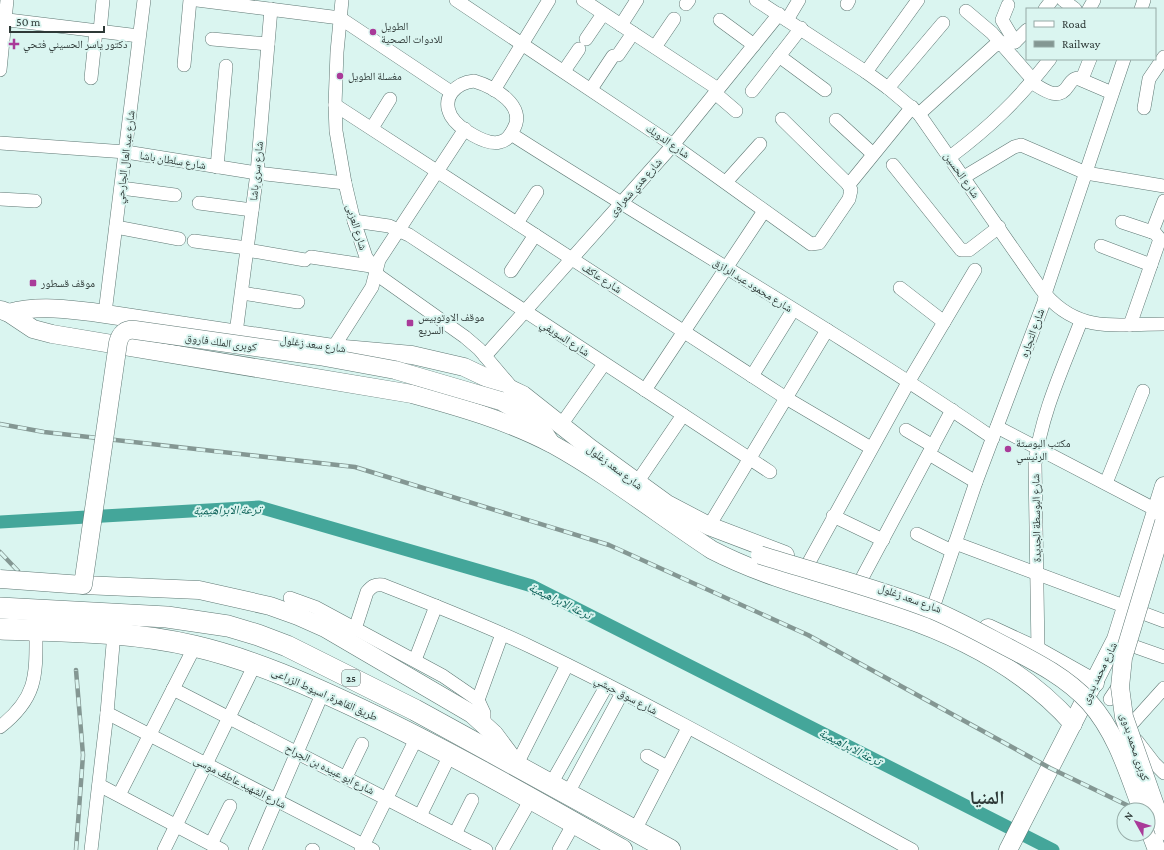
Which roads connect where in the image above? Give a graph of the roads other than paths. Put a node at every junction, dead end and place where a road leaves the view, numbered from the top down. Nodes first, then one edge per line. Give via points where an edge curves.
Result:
1 (7, 0) edge
2 (103, 0) edge
3 (144, 0) edge
4 (190, 0) edge
5 (197, 0) edge
6 (342, 0) edge
7 (456, 0) edge
8 (549, 0) edge
9 (637, 0) edge
10 (798, 0) edge
11 (918, 0) edge
12 (1052, 0) edge
13 (1063, 0) edge
14 (586, 1) edge
15 (760, 1) edge
16 (226, 2) edge
17 (1008, 6) dead end
18 (1046, 8) edge
19 (1074, 8) edge
20 (271, 9) junction
21 (966, 12) dead end
22 (603, 14) junction
23 (783, 17) junction
24 (340, 18) junction
25 (674, 19) dead end
26 (3, 20) edge
27 (720, 20) dead end
28 (943, 23) dead end
29 (621, 25) junction
30 (800, 28) junction
31 (98, 31) junction
32 (1026, 31) edge
33 (633, 33) junction
34 (139, 36) junction
35 (212, 40) dead end
36 (1015, 42) junction
37 (522, 43) junction
38 (1001, 43) junction
39 (268, 44) junction
40 (754, 45) junction
41 (655, 47) junction
42 (779, 56) junction
43 (1164, 57) edge
44 (1049, 60) edge
45 (1090, 60) edge
46 (1124, 60) edge
47 (184, 65) dead end
48 (226, 66) dead end
49 (0, 70) edge
50 (564, 71) junction
51 (866, 72) junction
52 (91, 78) dead end
53 (1082, 79) junction
54 (1032, 81) junction
55 (888, 88) junction
56 (591, 89) junction
57 (494, 90) junction
58 (825, 90) dead end
59 (717, 91) junction
60 (752, 91) dead end
61 (451, 92) junction
62 (1112, 93) junction
63 (390, 99) dead end
64 (335, 104) junction
65 (1144, 108) dead end
66 (736, 110) dead end
67 (915, 111) junction
68 (782, 119) dead end
69 (836, 120) dead end
70 (372, 128) junction
71 (465, 129) junction
72 (511, 134) junction
73 (0, 143) edge
74 (760, 144) dead end
75 (673, 145) junction
76 (126, 152) junction
77 (873, 154) junction
78 (950, 157) junction
79 (892, 165) dead end
80 (217, 167) junction
81 (437, 171) junction
82 (1086, 173) junction
83 (257, 174) junction
84 (964, 177) junction
85 (726, 182) junction
86 (345, 183) junction
87 (848, 184) junction
88 (1164, 186) edge
89 (121, 188) junction
90 (537, 192) dead end
91 (175, 195) dead end
92 (0, 199) edge
93 (1164, 201) edge
94 (36, 202) dead end
95 (199, 203) dead end
96 (620, 203) junction
97 (252, 210) junction
98 (764, 211) junction
99 (354, 221) junction
100 (1122, 222) dead end
101 (517, 223) junction
102 (116, 227) junction
103 (999, 227) junction
104 (398, 229) junction
105 (1152, 232) junction
106 (535, 235) junction
107 (179, 239) dead end
108 (194, 241) dead end
109 (1102, 246) dead end
110 (247, 249) junction
111 (572, 258) junction
112 (1152, 265) junction
113 (726, 268) junction
114 (374, 269) junction
115 (975, 270) dead end
116 (511, 271) dead end
117 (900, 288) dead end
118 (242, 293) junction
119 (1045, 293) junction
120 (298, 302) dead end
121 (793, 310) junction
122 (4, 311) edge
123 (524, 311) junction
124 (105, 313) junction
125 (1081, 321) junction
126 (944, 322) junction
127 (1130, 324) junction
128 (1164, 324) edge
129 (827, 330) junction
130 (684, 331) junction
131 (236, 332) junction
132 (333, 348) junction
133 (485, 356) junction
134 (604, 364) junction
135 (752, 376) junction
136 (909, 381) junction
137 (645, 390) junction
138 (1143, 391) dead end
139 (507, 395) junction
140 (786, 398) junction
141 (952, 410) junction
142 (522, 412) junction
143 (683, 415) junction
144 (504, 423) junction
145 (561, 425) junction
146 (906, 430) dead end
147 (995, 432) junction
148 (552, 444) junction
149 (1037, 447) junction
150 (871, 448) junction
151 (931, 450) junction
152 (749, 459) junction
153 (770, 472) dead end
154 (976, 482) junction
155 (1106, 483) junction
156 (636, 484) junction
157 (1164, 486) edge
158 (1162, 515) edge
159 (833, 516) junction
160 (668, 519) junction
161 (709, 526) junction
162 (917, 534) dead end
163 (883, 540) junction
164 (954, 547) junction
165 (1164, 548) edge
166 (808, 564) junction
167 (1037, 574) junction
168 (0, 579) edge
169 (861, 580) junction
170 (83, 584) junction
171 (290, 598) dead end
172 (436, 606) junction
173 (934, 606) junction
174 (0, 608) edge
175 (1126, 609) junction
176 (1143, 614) junction
177 (1164, 621) edge
178 (0, 629) edge
179 (355, 629) junction
180 (36, 630) junction
181 (114, 633) junction
182 (502, 634) junction
183 (1116, 639) junction
184 (195, 646) junction
185 (1134, 646) junction
186 (1038, 651) junction
187 (1164, 657) edge
188 (415, 660) junction
189 (256, 664) junction
190 (567, 664) junction
191 (1095, 684) junction
192 (607, 685) junction
193 (173, 688) junction
194 (1164, 688) edge
195 (323, 692) junction
196 (622, 693) junction
197 (1110, 699) junction
198 (478, 700) junction
199 (415, 710) junction
200 (107, 713) junction
201 (229, 717) junction
202 (484, 723) junction
203 (1073, 724) junction
204 (0, 727) edge
205 (688, 728) junction
206 (1128, 728) junction
207 (411, 734) junction
208 (149, 735) junction
209 (362, 744) dead end
210 (297, 752) junction
211 (450, 755) junction
212 (647, 756) dead end
213 (206, 764) junction
214 (517, 764) junction
215 (667, 767) junction
216 (1163, 771) edge
217 (346, 777) junction
218 (99, 785) junction
219 (560, 788) junction
220 (119, 795) junction
221 (387, 799) junction
222 (531, 799) junction
223 (276, 800) junction
224 (472, 800) dead end
225 (1139, 802) edge
226 (230, 806) dead end
227 (420, 816) junction
228 (574, 823) junction
229 (176, 825) junction
230 (635, 830) junction
231 (1164, 831) edge
232 (455, 834) junction
233 (216, 847) edge
234 (366, 848) edge
235 (614, 848) edge
236 (93, 849) edge
237 (164, 850) edge
238 (255, 850) edge
239 (486, 850) edge
240 (502, 850) edge
241 (559, 850) edge
242 (650, 850) edge
243 (670, 850) edge
244 (912, 850) edge
245 (1008, 850) edge

1 - 26 street
2 - 31 street
3 - 34 street, شارع عبد العال الجارحي
4 - 47 street
5 - 16 street
6 - 24 street, شارع العزبى
7 - 37 street, شارع الدويك
8 - 37 street
9 - 29 street
10 - 23 street, شارع هدي شعراوى
11 - 51 street
12 - 18 street
13 - 19 street
14 - 22 street
15 - 23 street, شارع الحسين
16 - 20 street
17 - 36 street via 1002,20
20 - 24 street
20 - 39 street, شارع سرى باشا
21 - 38 street
22 - 29 street
22 - 50 street
23 - 30 street, شارع الحسين
23 - 40 street, شارع هدي شعراوى
24 - 61 street
24 - 64 street, شارع العزبى
25 - 41 street
26 - 31 street
26 - 49 street
27 - 40 street
28 - 55 street
29 - 33 street
30 - 42 street
30 - 51 street, شارع الحسين
31 - 34 street
31 - 52 street
32 - 36 street
33 - 41 street
33 - 56 street
34 - 76 street, شارع عبد العال الجارحي
35 - 39 street
36 - 38 street
37 - 50 street, شارع الدويك
37 - 57 street
38 - 54 street
38 - 67 street
39 - 83 street, شارع سرى باشا
40 - 59 street, شارع هدي شعراوى
41 - 59 street
42 - 58 street
42 - 60 street
43 - 65 street via 1149,79
44 - 54 street
45 - 53 street
46 - 62 street, شارع التجاره
48 - 80 street
50 - 56 street, شارع الدويك
51 - 55 street, شارع الحسين
53 - 54 street via 1073,79 1066,90 1058,95
53 - 62 street
54 - 78 street via 995,121
55 - 67 street, شارع الحسين
56 - 75 street, شارع الدويك
57 - 61 street via 474,81 465,82
57 - 72 street via 508,100 516,112 516,126
59 - 66 street
59 - 75 street, شارع هدي شعراوى
61 - 71 street via 449,111 456,122
62 - 82 street, شارع التجاره
63 - 70 street
64 - 70 street, شارع عاكف
64 - 86 street, شارع العزبى via 336,132
67 - 77 street
67 - 78 street, شارع الحسين
68 - 87 street
69 - 77 street
70 - 81 street, شارع عاكف
71 - 72 street via 480,140 490,143 505,140
71 - 81 street
72 - 96 street, شارع محمود عبد الرازق
73 - 76 street, شارع سلطان باشا
74 - 85 street
75 - 85 street, شارع الدويك
75 - 96 street, شارع هدي شعراوى
76 - 80 street, شارع سلطان باشا
76 - 89 street, شارع عبد العال الجارحي
77 - 87 street
78 - 84 street, شارع الحسين
79 - 103 street via 964,251 969,250
80 - 83 street, شارع سلطان باشا
81 - 101 street, شارع عاكف
81 - 104 street
82 - 84 street via 1021,145
82 - 88 street
82 - 119 street, شارع التجاره
83 - 86 street, شارع سلطان باشا
83 - 97 street, شارع سرى باشا
84 - 103 street, شارع الحسين
85 - 98 street, شارع الدويك
86 - 99 street, شارع العزبى
87 - 98 street, شارع الدويك via 851,190 849,199 816,245
89 - 91 street
89 - 102 street, شارع عبد العال الجارحي
90 - 101 street
92 - 94 street
93 - 105 street
95 - 97 street
96 - 111 street, شارع هدي شعراوى
96 - 113 street, شارع محمود عبد الرازق
97 - 110 street, شارع سرى باشا
98 - 113 street
99 - 104 street, شارع السويفي
99 - 114 street, شارع العزبى via 366,257
100 - 105 street
101 - 106 street, شارع عاكف
102 - 107 street
102 - 124 street, شارع عبد العال الجارحي
103 - 119 street, شارع الحسين
104 - 114 street
104 - 123 street, شارع السويفي
105 - 112 street via 1157,234 1160,241
106 - 111 street, شارع عاكف
106 - 116 street
108 - 110 street
109 - 112 street
110 - 114 street
110 - 118 street, شارع سرى باشا
111 - 123 street, شارع هدي شعراوى
111 - 130 street, شارع عاكف
112 - 127 street
113 - 121 street, شارع محمود عبد الرازق
113 - 130 street
114 - 132 street via 372,287
114 - 133 street, شارع العزبى via 465,337
115 - 126 street
117 - 126 street
118 - 120 street
118 - 131 street, شارع سرى باشا
119 - 125 street, شارع الحسين via 1057,307
119 - 147 street, شارع التجاره via 1044,302
121 - 129 street, شارع محمود عبد الرازق
121 - 135 street
122 - 124 main road, شارع سعد زغلول via 54,308
122 - 144 main road, شارع سعد زغلول via 29,326 52,334 412,394
123 - 133 street, شارع هدي شعراوى
123 - 134 street, شارع السويفي
124 - 131 main road, شارع سعد زغلول
125 - 127 street, شارع الحسين
125 - 149 street, شارع البوسطة الجديدة via 1044,420
126 - 136 street
127 - 128 street, شارع الحسين
129 - 136 street, شارع محمود عبد الرازق
129 - 140 street
130 - 135 street, شارع عاكف
130 - 137 street
131 - 132 main road, شارع سعد زغلول
132 - 139 main road, شارع سعد زغلول via 412,355 446,362 484,375
133 - 139 street, شارع العزبى
134 - 137 street, شارع السويفي
134 - 145 street
135 - 140 street, شارع عاكف
136 - 141 street, شارع محمود عبد الرازق
136 - 150 street
137 - 143 street, شارع السويفي
138 - 155 street
139 - 142 main road, كوبرى الملك فاروق
139 - 145 main road, شارع سعد زغلول via 532,401
139 - 170 main road, كوبرى الملك فاروق, bridge via 319,356 127,330 121,335 118,343
140 - 150 street, شارع عاكف
140 - 152 street
141 - 147 street, شارع محمود عبد الرازق
141 - 151 street
142 - 144 main road via 517,419
142 - 148 main road, كوبرى الملك فاروق via 536,423
143 - 152 street, شارع السويفي
143 - 156 street
144 - 148 main road, شارع سعد زغلول
145 - 156 main road, شارع سعد زغلول
146 - 151 street
147 - 149 street, شارع محمود عبد الرازق
147 - 154 street, شارع التجاره
148 - 160 main road, شارع سعد زغلول
149 - 155 street, شارع محمود عبد الرازق
149 - 167 street, شارع البوسطة الجديدة
150 - 159 street
151 - 154 street
151 - 163 street
152 - 153 street, شارع السويفي
152 - 161 street
154 - 164 street, شارع التجاره
155 - 158 street, شارع محمود عبد الرازق
156 - 161 main road, شارع سعد زغلول
157 - 158 main road, شارع محمد بدوى
158 - 175 main road, شارع محمد بدوى
158 - 231 main road, كوبرى محمد بدوى, bridge via 1123,658 1120,687 1124,717
159 - 163 street
159 - 166 street
160 - 203 main road, شارع سعد زغلول via 712,550 731,559 789,581 905,618 975,649 1032,684 1054,702
160 - 225 main road, bridge via 760,555 933,611 1055,673 1099,715 1119,750
161 - 166 main road, شارع سعد زغلول
162 - 164 street
163 - 169 street
164 - 167 street
164 - 173 street, شارع التجاره
165 - 176 street, شارع محمد بدوى
166 - 169 main road, شارع سعد زغلول
167 - 175 street
167 - 186 street, شارع البوسطة الجديدة
168 - 170 main road, bridge
169 - 173 main road, شارع سعد زغلول
170 - 202 main road via 199,590 270,606 325,628
171 - 179 street via 315,606
172 - 179 street, شارع سوق حبشي via 377,584 367,592
172 - 182 street, شارع سوق حبشي
172 - 188 street
173 - 186 main road, شارع سعد زغلول
174 - 199 highway, 25 via 167,617 228,626 287,646
175 - 176 street
175 - 183 main road, شارع محمد بدوى
176 - 177 street
176 - 185 street, شارع محمد بدوى
178 - 180 highway, طريق القاهرة, اسيوط الزراعى / 25
179 - 188 street
180 - 181 highway, طريق القاهرة, اسيوط الزراعى / 25
180 - 204 street via 36,666 30,692 14,716
181 - 184 highway, طريق القاهرة, اسيوط الزراعى / 25
181 - 200 street
182 - 190 street, شارع سوق حبشي
182 - 198 street
183 - 185 street
183 - 191 main road, شارع محمد بدوى
184 - 189 highway, طريق القاهرة, اسيوط الزراعى / 25
184 - 193 street
185 - 187 street
185 - 197 street, شارع محمد بدوى via 1123,678
186 - 191 main road, شارع سعد زغلول
188 - 198 street
189 - 195 highway, طريق القاهرة, اسيوط الزراعى / 25
189 - 201 street
190 - 192 street, شارع سوق حبشي
190 - 214 street
191 - 197 street, شارع سعد زغلول
191 - 203 main road, شارع محمد بدوى
192 - 196 street, شارع سوق حبشي
192 - 219 street
193 - 201 street, شارع ابو عبيده بن الجراح
193 - 208 street
194 - 206 street
195 - 207 highway, طريق القاهرة, اسيوط الزراعى / 25
195 - 210 street
196 - 205 street, شارع سوق حبشي
196 - 219 street
197 - 206 street, شارع سعد زغلول
198 - 202 street via 484,713
199 - 207 highway
199 - 214 highway, 25
200 - 208 street, شارع الشهيد عاطف موسى
200 - 218 street
201 - 210 street, شارع ابو عبيده بن الجراح
201 - 213 street
202 - 214 main road
203 - 245 main road, شارع محمد بدوى
205 - 215 street
205 - 244 street, شارع سوق حبشي
206 - 216 street, شارع سعد زغلول via 1147,755
207 - 211 highway, طريق القاهرة, اسيوط الزراعى / 25
207 - 221 street
208 - 213 street, شارع الشهيد عاطف موسى
208 - 220 street
209 - 217 street
210 - 217 street, شارع ابو عبيده بن الجراح
210 - 223 street
211 - 222 highway, طريق القاهرة, اسيوط الزراعى / 25
211 - 227 street
212 - 215 street
213 - 223 street, شارع الشهيد عاطف موسى
213 - 229 street
214 - 219 highway, 25
214 - 242 main road via 530,780 539,786
215 - 230 street
217 - 221 street, شارع ابو عبيده بن الجراح
218 - 220 street
218 - 236 street
219 - 230 highway, 25
220 - 229 street
221 - 227 street, شارع ابو عبيده بن الجراح
221 - 234 street
222 - 228 highway, طريق القاهرة, اسيوط الزراعى / 25
222 - 240 street
223 - 234 street, شارع الشهيد عاطف موسى
223 - 238 street
224 - 232 street
226 - 233 street
227 - 232 street, شارع ابو عبيده بن الجراح
228 - 235 highway, طريق القاهرة, اسيوط الزراعى / 25
228 - 241 street
229 - 233 street
229 - 237 street
230 - 243 highway, 25
232 - 239 street, شارع ابو عبيده بن الجراح

